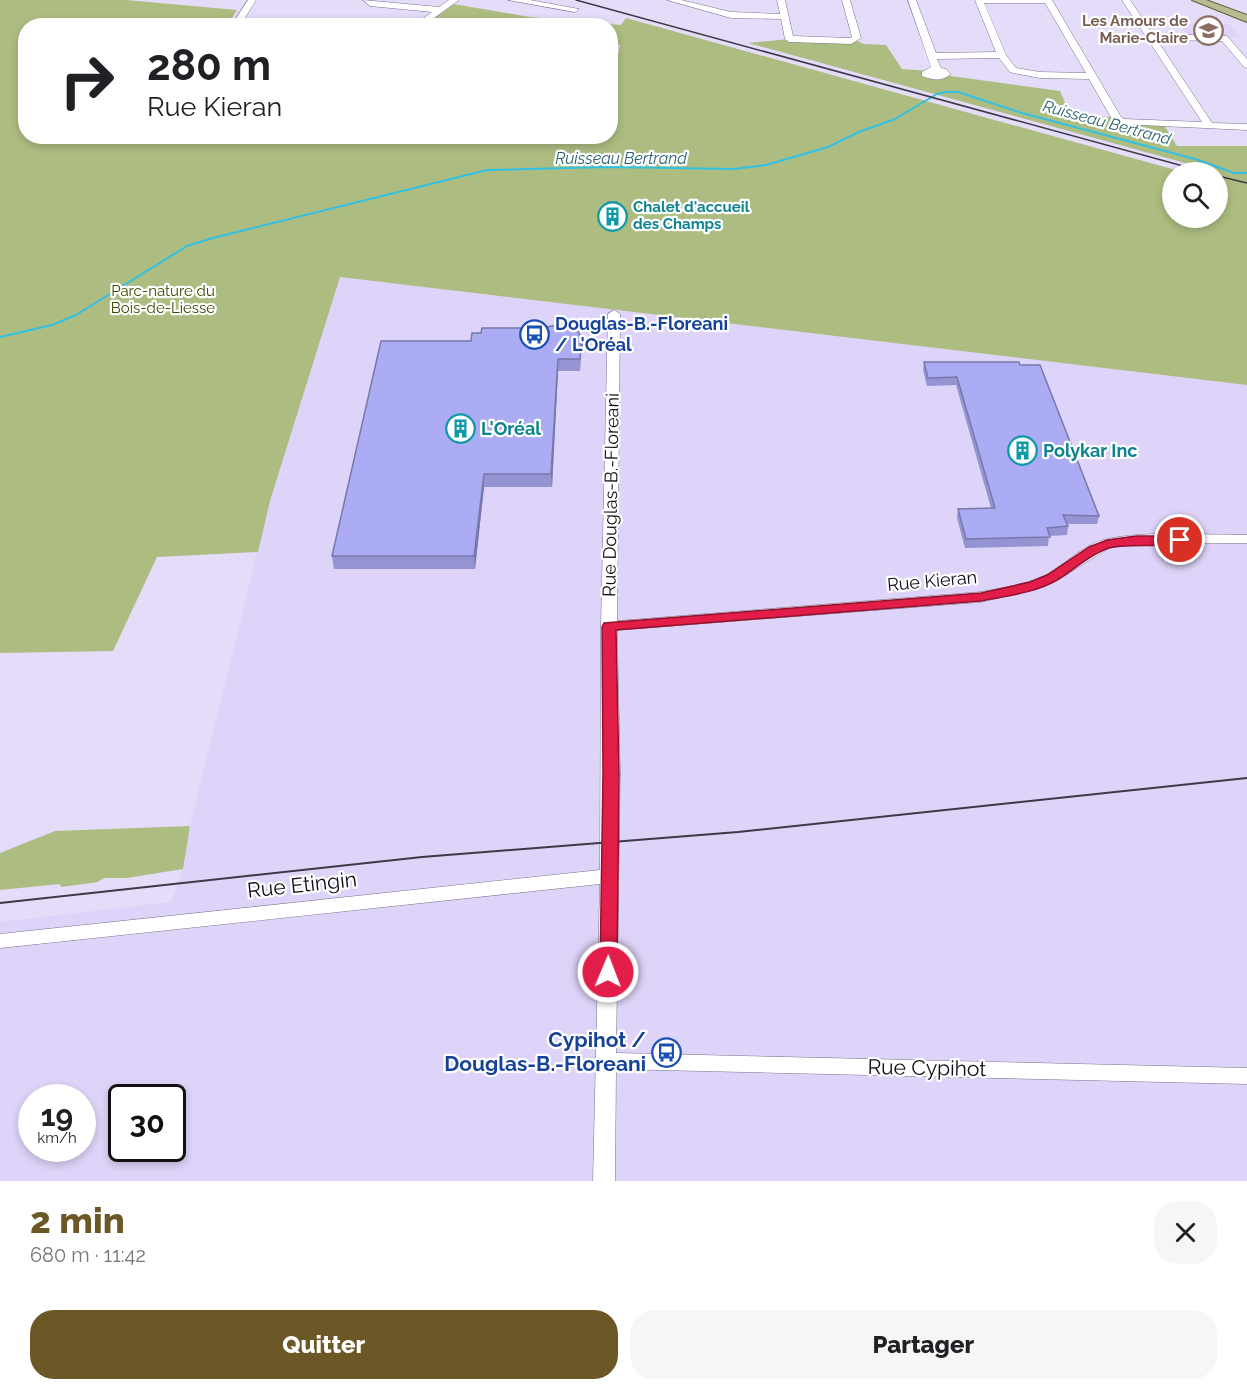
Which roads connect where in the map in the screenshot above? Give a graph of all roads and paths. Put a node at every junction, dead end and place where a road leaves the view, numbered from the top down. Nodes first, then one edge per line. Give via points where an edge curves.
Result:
1 (252, 0) edge
2 (367, 0) edge
3 (455, 0) edge
4 (512, 0) edge
5 (671, 0) edge
6 (781, 0) edge
7 (846, 0) edge
8 (912, 0) edge
9 (980, 0) edge
10 (1048, 0) edge
11 (1125, 0) edge
12 (1197, 0) edge
13 (717, 1) edge
14 (575, 9) dead end
15 (440, 10) junction
16 (707, 10) junction
17 (784, 17) junction
18 (240, 18) edge
19 (428, 18) edge
20 (1247, 19) edge
21 (1150, 37) junction
22 (1002, 55) junction
23 (933, 56) junction
24 (1247, 65) edge
25 (937, 70) dead end
26 (1093, 76) junction
27 (1209, 126) junction
28 (1247, 127) edge
29 (614, 314) dead end
30 (1247, 539) edge
31 (609, 627) junction
32 (610, 876) junction
33 (0, 941) edge
34 (607, 1061) junction
35 (1247, 1076) edge
36 (604, 1181) edge

1 - 18 street
2 - 15 street
3 - 15 street
4 - 14 street
5 - 16 street
6 - 17 street
7 - 17 street via 855,40 789,39
8 - 23 street
9 - 10 street
9 - 22 street
10 - 26 street
11 - 21 street
12 - 20 main road
13 - 16 street
15 - 19 street
16 - 17 street via 743,17
21 - 24 street via 1224,38
21 - 27 street
22 - 23 street
22 - 26 street via 1009,66 1021,72
23 - 25 street
26 - 27 street via 1122,122
27 - 28 street
29 - 31 street, Rue Douglas-B.-Floreani
30 - 31 street, Rue Kieran via 1114,542 1094,549 1051,578 981,597
31 - 32 street, Rue Douglas-B.-Floreani
32 - 33 street, Rue Etingin
32 - 34 street, Rue Douglas-B.-Floreani
34 - 35 street, Rue Cypihot
34 - 36 street, Rue Douglas-B.-Floreani

